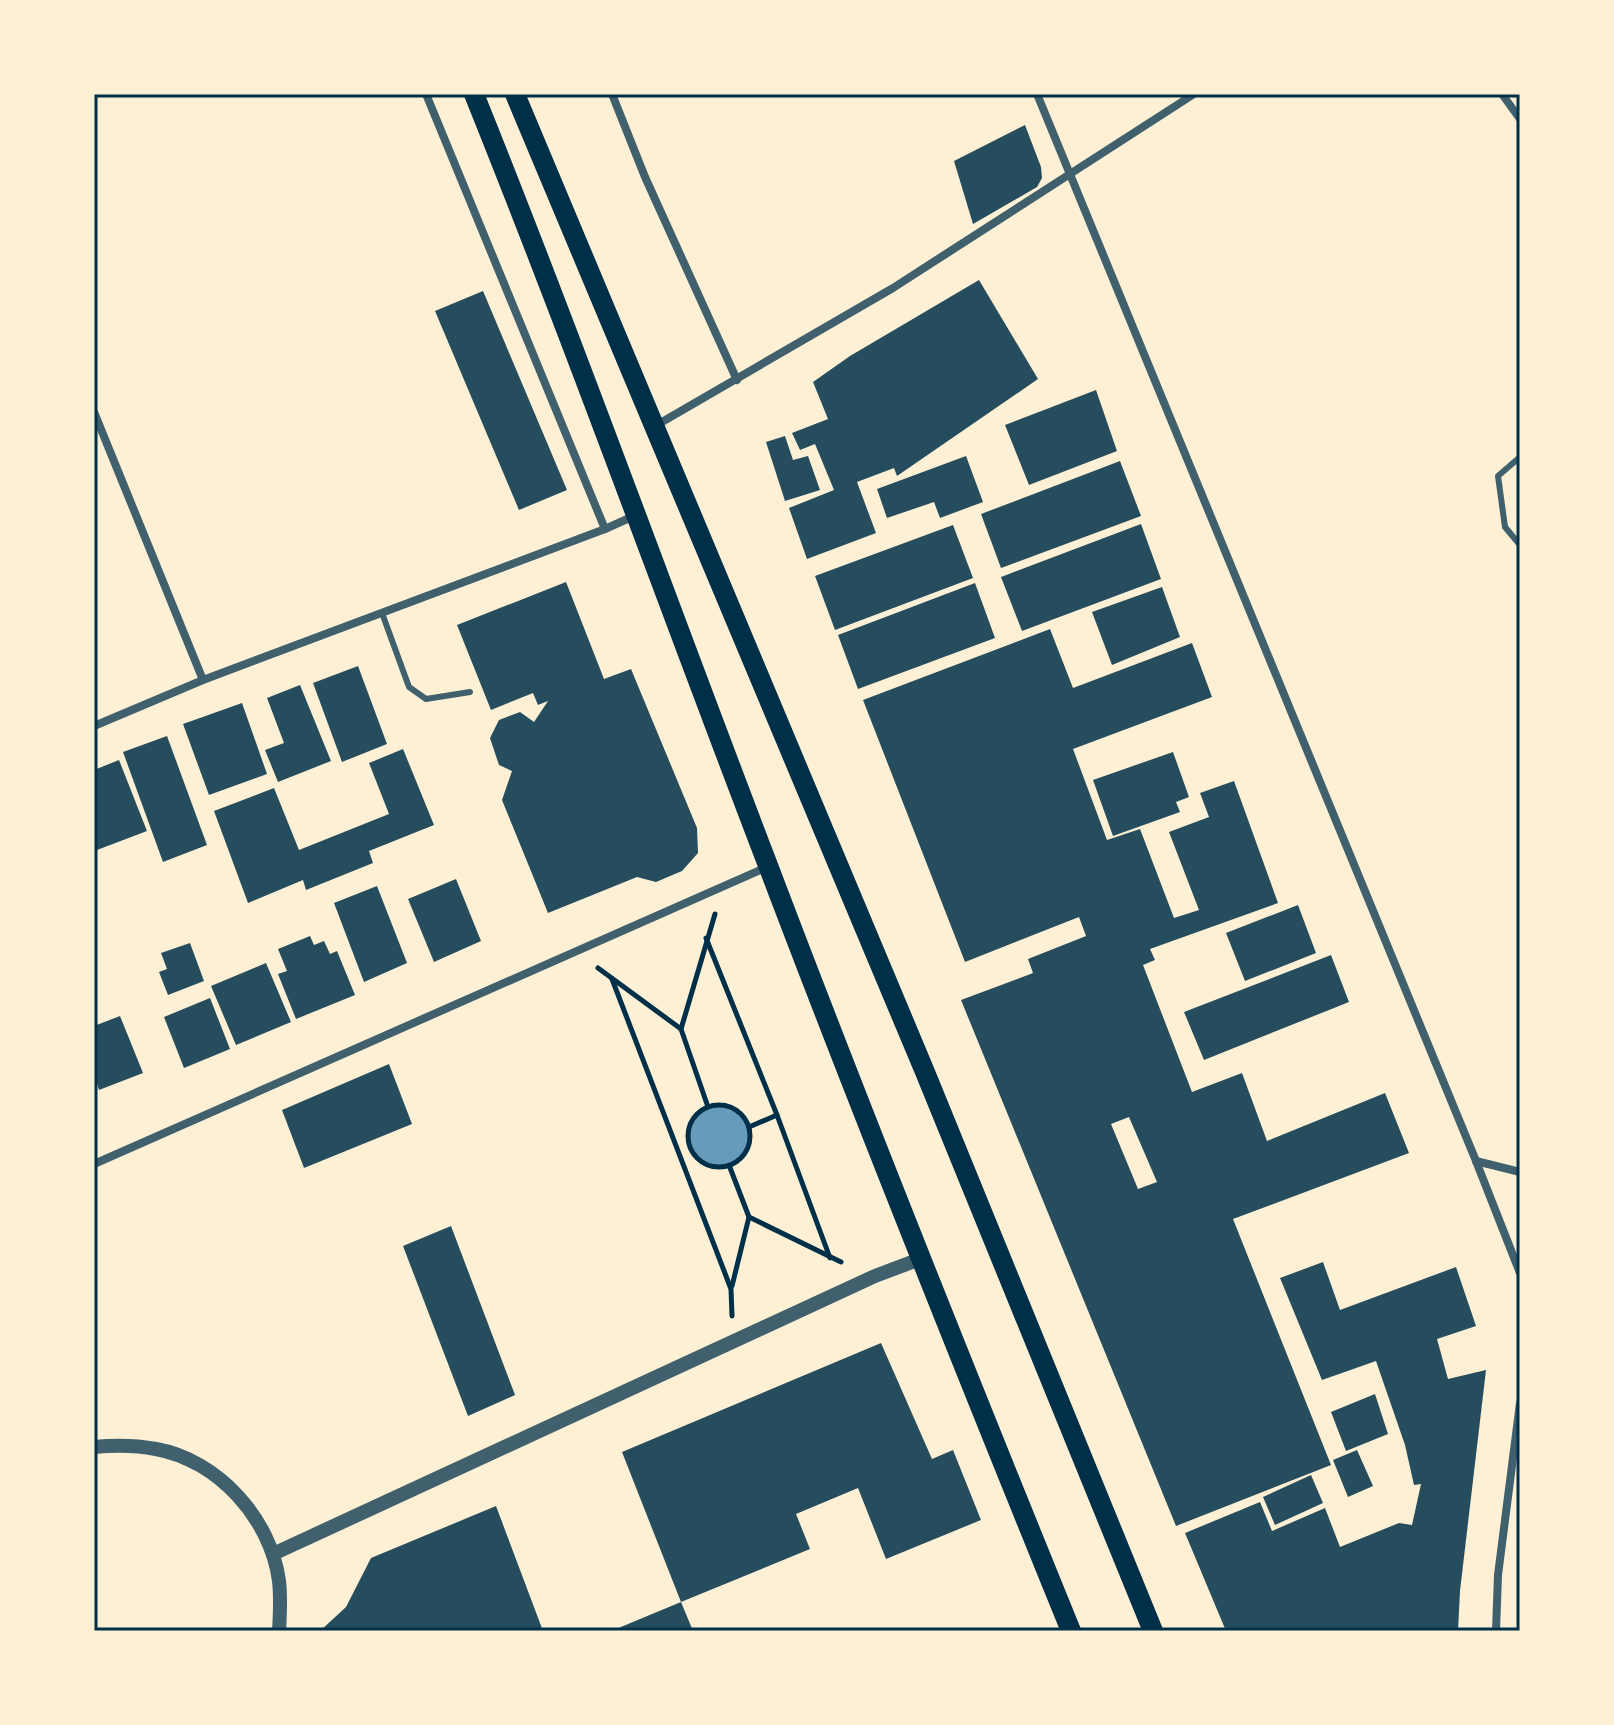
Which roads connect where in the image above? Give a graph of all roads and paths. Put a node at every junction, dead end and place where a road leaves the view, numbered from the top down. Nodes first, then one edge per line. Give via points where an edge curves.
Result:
1 (426, 94) edge
2 (474, 94) edge
3 (515, 94) edge
4 (612, 94) edge
5 (1037, 94) edge
6 (1194, 94) edge
7 (1502, 94) edge
8 (1520, 119) edge
9 (1070, 175) junction
10 (737, 380) junction
11 (94, 412) edge
12 (654, 426) junction
13 (1520, 457) edge
14 (636, 515) junction
15 (605, 529) junction
16 (1520, 545) edge
17 (382, 613) junction
18 (203, 680) junction
19 (470, 692) dead end
20 (94, 726) edge
21 (768, 866) junction
22 (724, 887) junction
23 (706, 938) junction
24 (579, 951) junction
25 (612, 979) junction
26 (681, 1029) junction
27 (708, 1107) junction
28 (777, 1115) junction
29 (749, 1127) junction
30 (692, 1151) junction
31 (678, 1156) junction
32 (1476, 1161) junction
33 (94, 1164) edge
34 (729, 1165) junction
35 (1520, 1172) edge
36 (749, 1217) junction
37 (830, 1258) junction
38 (920, 1259) junction
39 (1520, 1273) edge
40 (875, 1276) junction
41 (731, 1289) junction
42 (734, 1341) junction
43 (1520, 1403) edge
44 (94, 1447) edge
45 (273, 1554) junction
46 (279, 1631) edge
47 (1071, 1631) edge
48 (1153, 1631) edge
49 (1496, 1631) edge

1 - 15 street
2 - 14 main road
3 - 12 main road
4 - 10 street
5 - 9 street
6 - 9 street
7 - 8 street
9 - 10 street
9 - 32 street
10 - 12 street
11 - 18 street
12 - 48 main road
13 - 16 lane via 1498,476 1505,527
14 - 15 street
14 - 21 main road
15 - 17 street
17 - 18 street
17 - 19 lane via 409,687 426,699
18 - 20 street
21 - 22 street
21 - 38 main road
22 - 23 path
22 - 24 street
23 - 26 path
23 - 28 path
24 - 25 path
24 - 33 street
25 - 26 path
25 - 31 path
26 - 27 path
27 - 29 path via 728,1107
27 - 30 path via 689,1130
28 - 29 path
28 - 37 path
29 - 34 path via 749,1147
30 - 31 path
30 - 34 path via 707,1165
31 - 41 path
32 - 35 street
32 - 39 street
34 - 36 path
36 - 37 path
36 - 41 path
37 - 40 path
38 - 40 street
38 - 47 main road
40 - 42 street
41 - 42 path
42 - 45 street
43 - 49 street
44 - 45 street via 158,1449 198,1465 240,1498
45 - 46 street

